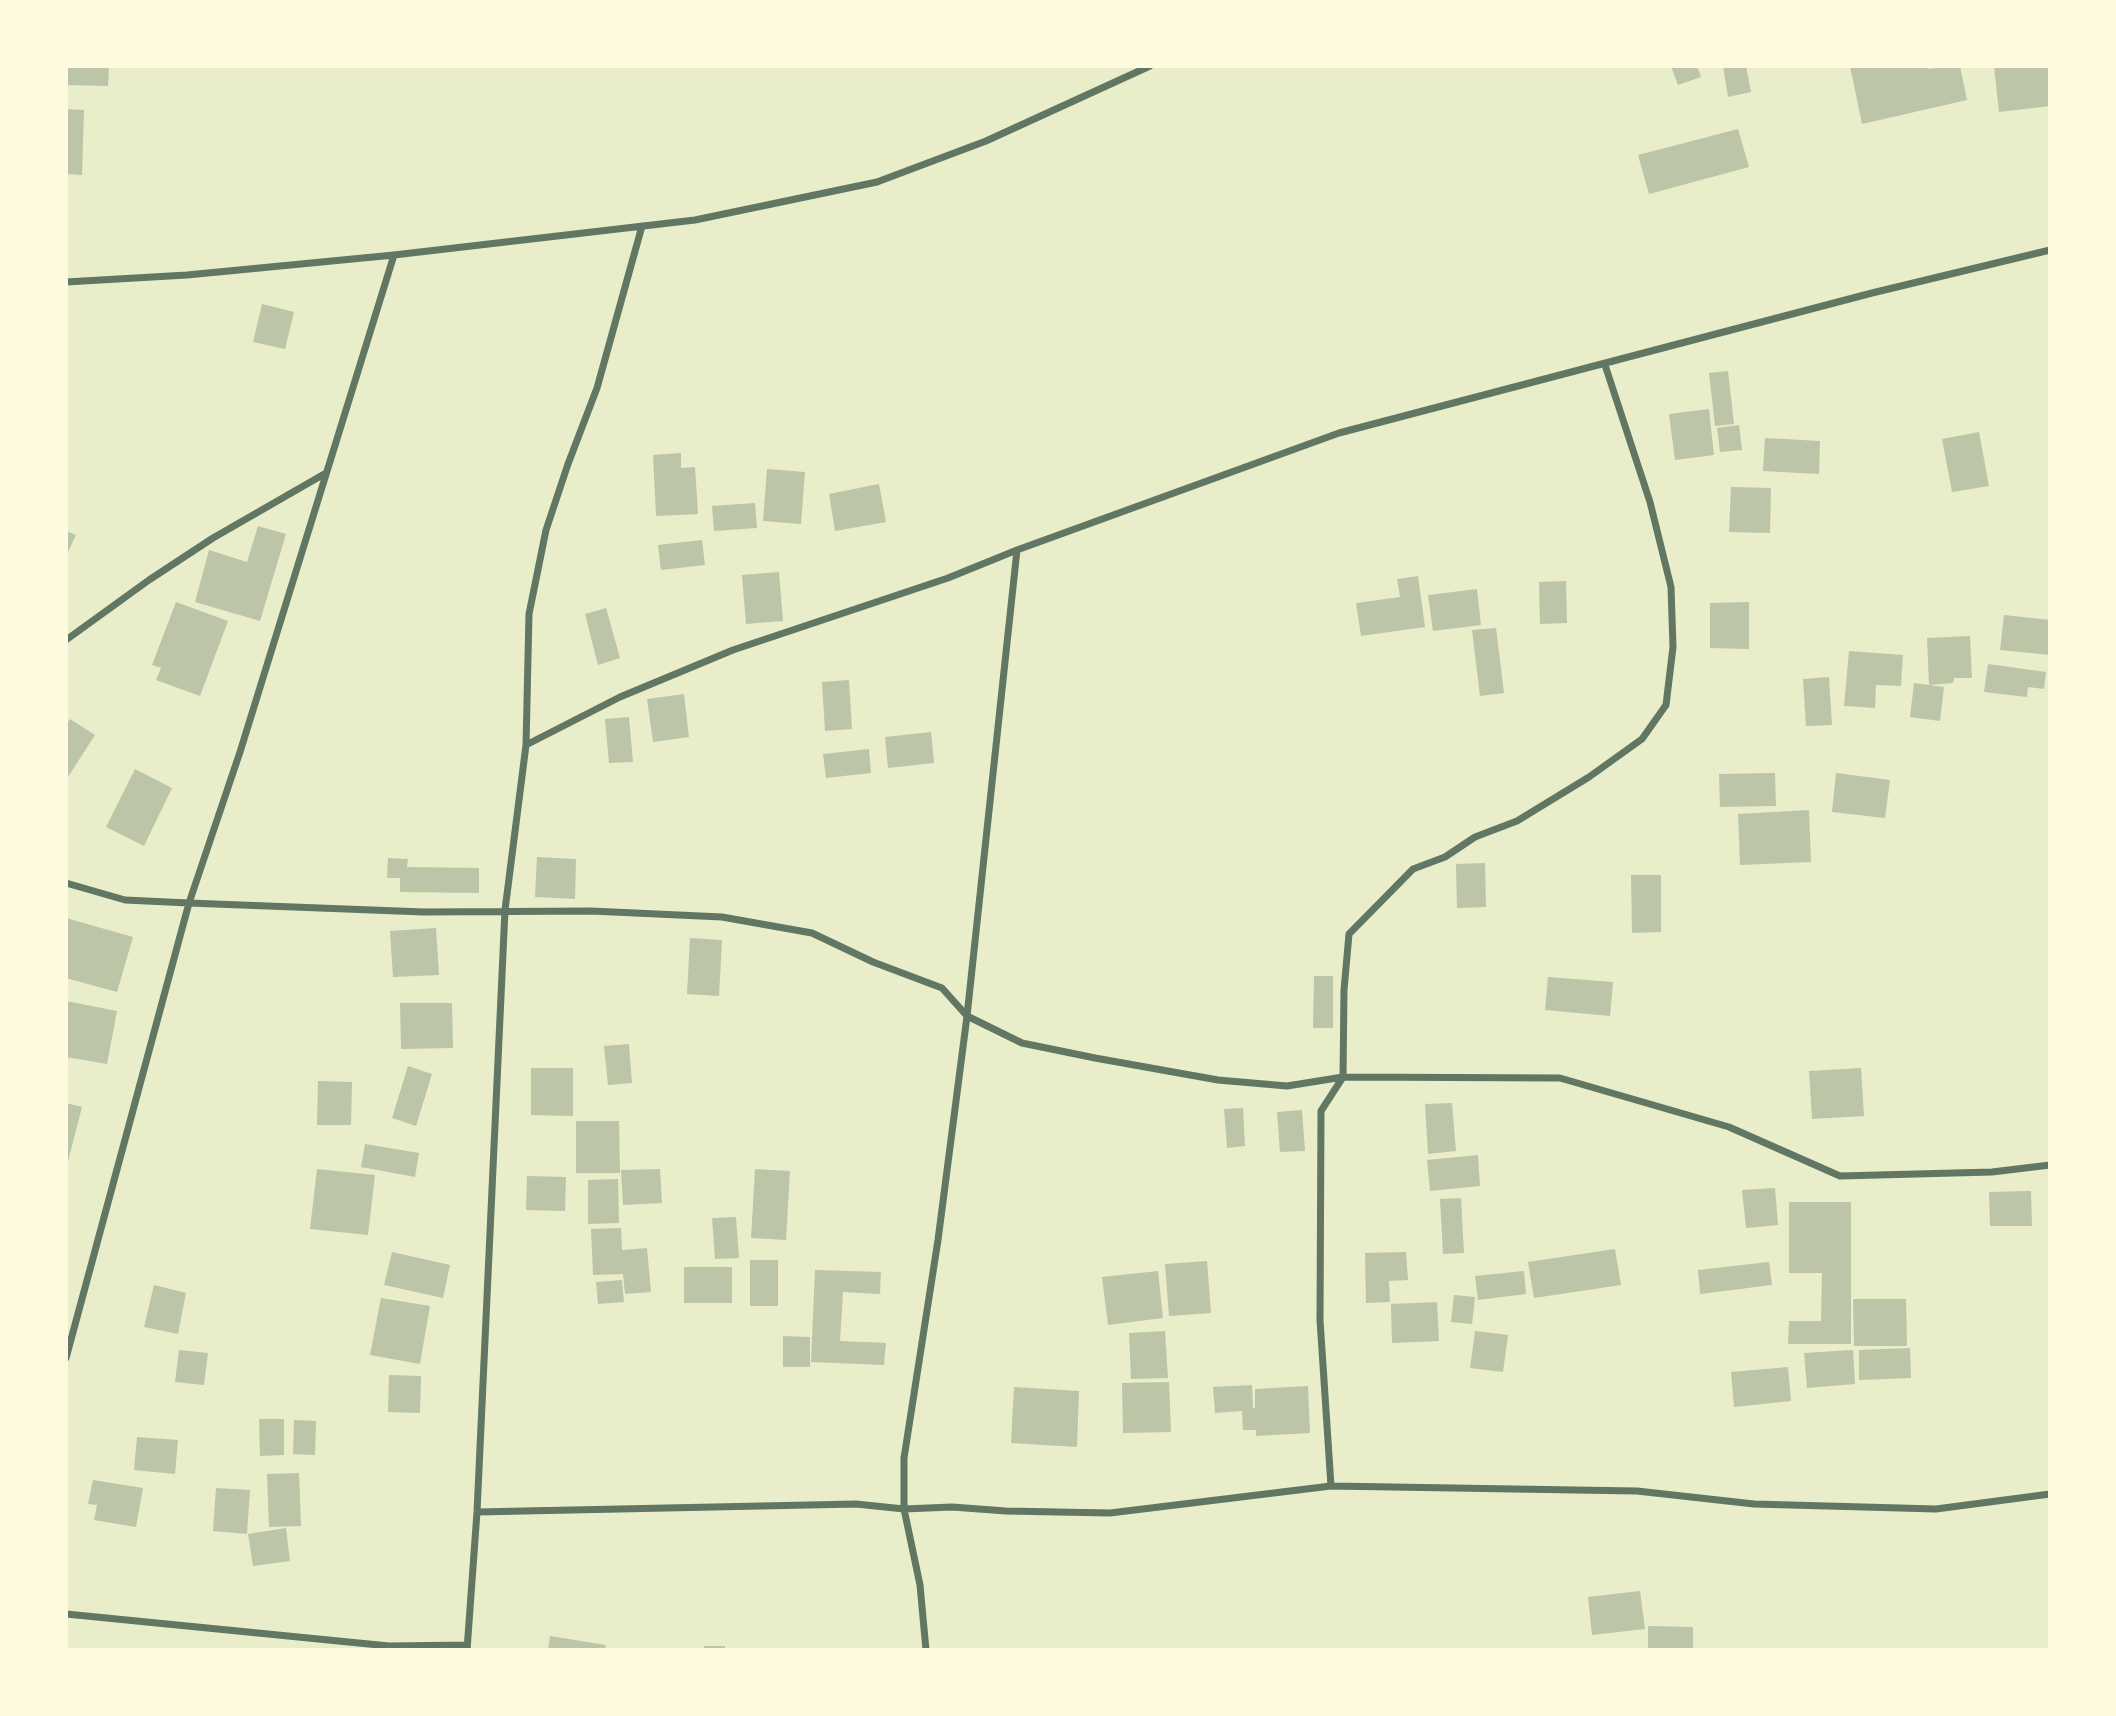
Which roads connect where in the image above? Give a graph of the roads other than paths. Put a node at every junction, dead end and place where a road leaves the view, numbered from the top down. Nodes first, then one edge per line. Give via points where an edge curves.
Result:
1 (1150, 66) edge
2 (642, 226) junction
3 (2049, 250) edge
4 (394, 256) junction
5 (66, 282) edge
6 (1605, 365) junction
7 (327, 472) junction
8 (1017, 550) junction
9 (66, 640) edge
10 (526, 746) junction
11 (66, 883) edge
12 (189, 903) junction
13 (505, 910) junction
14 (967, 1016) junction
15 (1343, 1077) junction
16 (2049, 1165) edge
17 (66, 1358) edge
18 (1331, 1486) junction
19 (2049, 1494) edge
20 (904, 1509) junction
21 (477, 1512) junction
22 (66, 1614) edge
23 (467, 1647) edge
24 (926, 1650) edge

1 - 2 street via 986,141 877,182 695,220
2 - 4 street
2 - 10 street via 597,388 546,530 529,614
3 - 6 street
4 - 5 street
4 - 7 street
6 - 8 street via 1339,433
6 - 15 street via 1650,502 1671,587 1672,647 1666,705 1642,739 1589,776 1517,821 1413,869 1349,934
7 - 9 street via 213,538
7 - 12 street
8 - 10 street via 733,650 620,697
8 - 14 street
10 - 13 street
11 - 12 street via 125,900
12 - 13 street via 424,912
12 - 17 street
13 - 14 street via 722,917 813,933 942,988
13 - 21 street
14 - 15 street via 1022,1043 1218,1080 1287,1086
14 - 20 street via 904,1458
15 - 16 street via 1560,1078 1729,1127 1840,1176 1992,1172
15 - 18 street via 1321,1111 1320,1320
18 - 19 street via 1637,1491 1754,1504 1936,1508
18 - 20 street via 1110,1513
20 - 21 street via 856,1503
20 - 24 street via 920,1585
21 - 23 street
22 - 23 street via 389,1646

